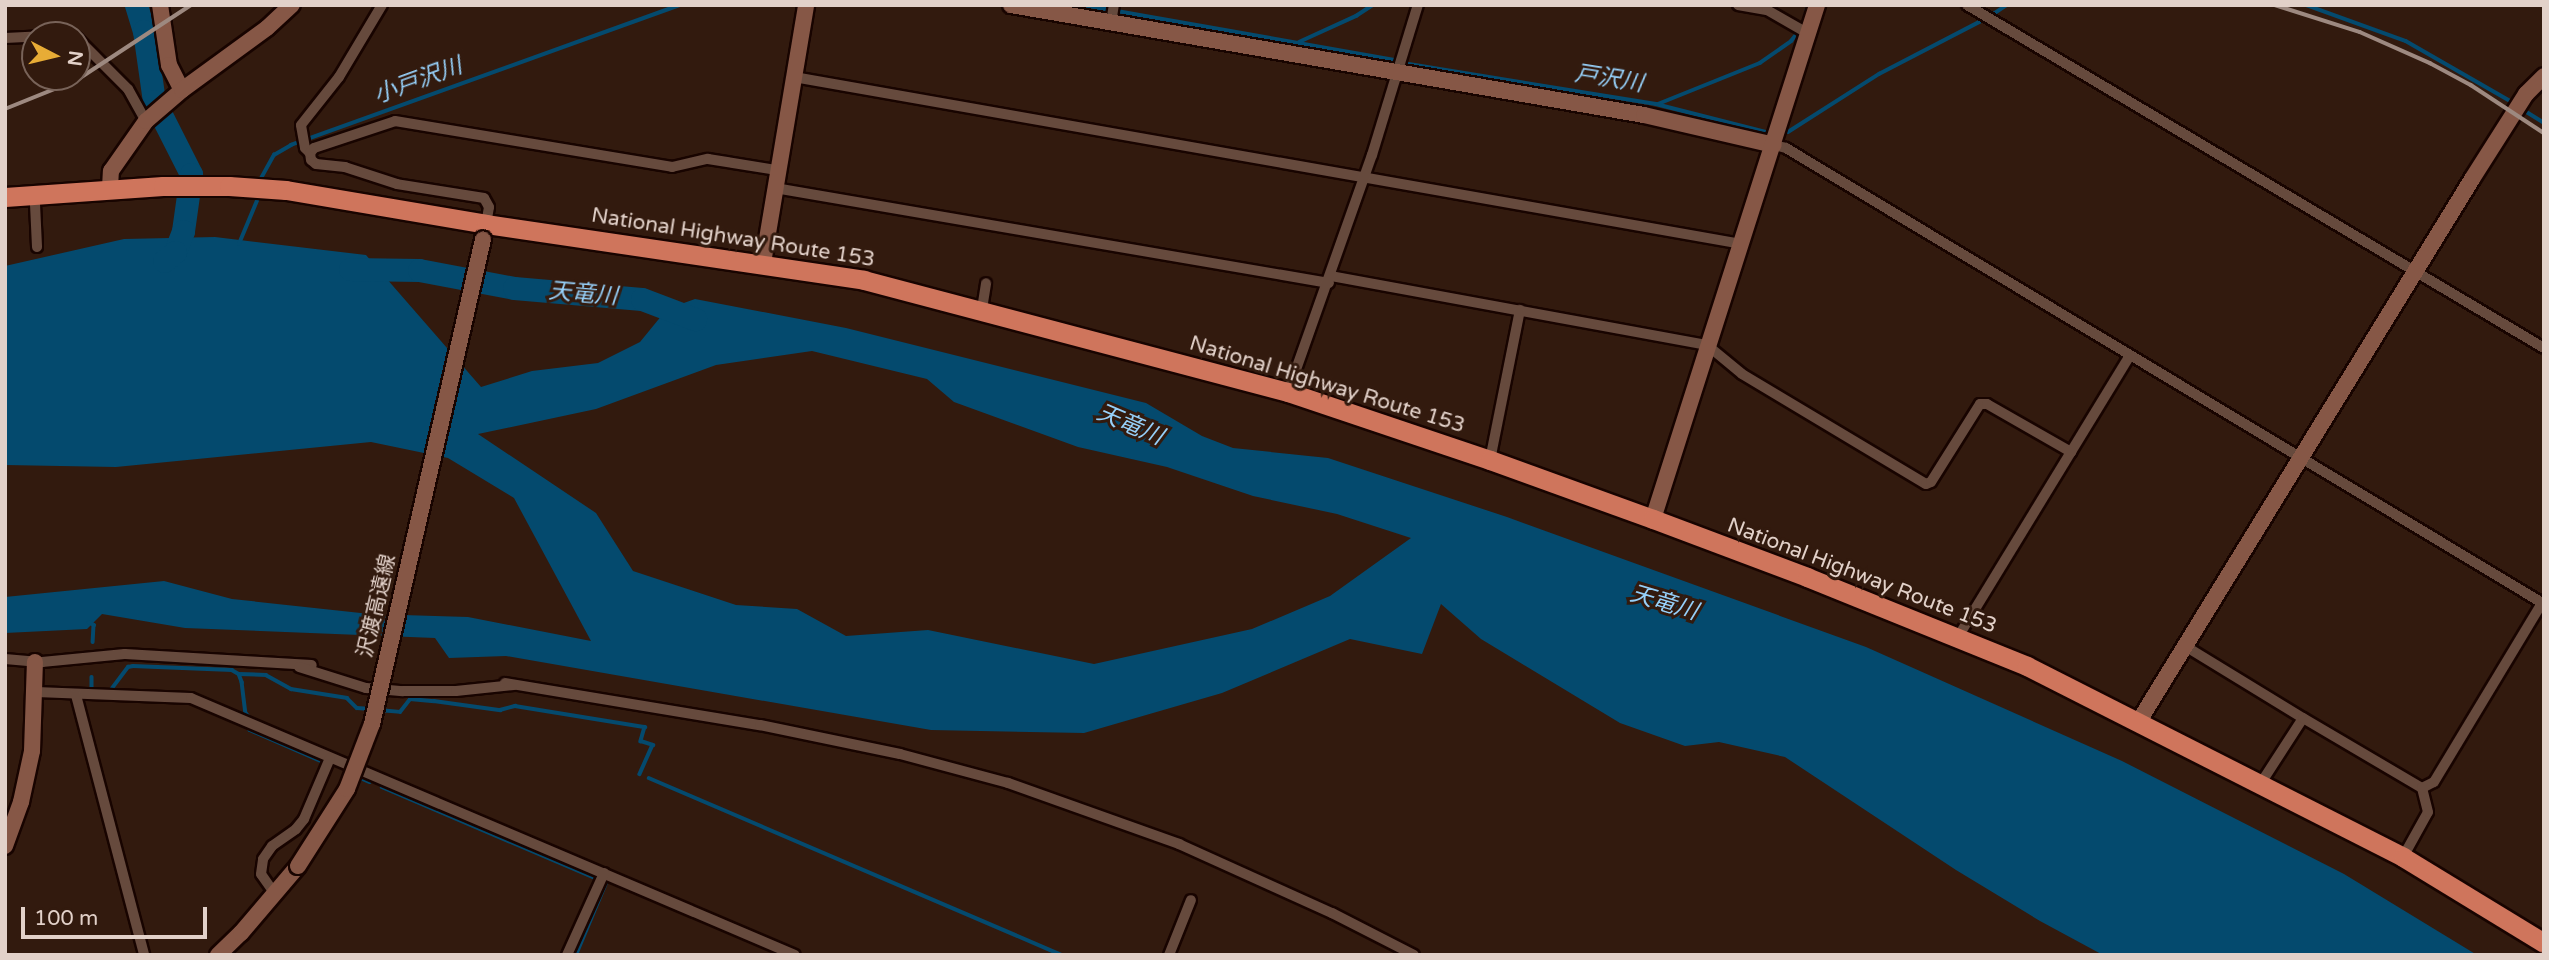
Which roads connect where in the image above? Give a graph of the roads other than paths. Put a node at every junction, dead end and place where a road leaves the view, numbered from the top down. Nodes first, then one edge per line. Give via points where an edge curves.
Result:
1 (160, 5) edge
2 (292, 5) edge
3 (382, 5) edge
4 (806, 5) edge
5 (1011, 5) edge
6 (1114, 5) edge
7 (1418, 5) edge
8 (1738, 5) edge
9 (1817, 5) edge
10 (1967, 5) edge
11 (1111, 21) junction
12 (1803, 31) junction
13 (91, 51) edge
14 (1397, 74) junction
15 (2544, 76) edge
16 (794, 77) junction
17 (176, 95) junction
18 (148, 119) junction
19 (1774, 145) junction
20 (307, 150) junction
21 (777, 170) junction
22 (1364, 178) junction
23 (110, 188) junction
24 (775, 188) junction
25 (5, 197) edge
26 (35, 204) dead end
27 (485, 232) junction
28 (1742, 244) junction
29 (37, 247) dead end
30 (763, 262) junction
31 (2416, 270) junction
32 (1330, 280) junction
33 (986, 283) dead end
34 (982, 309) junction
35 (1520, 310) junction
36 (1707, 345) junction
37 (2544, 348) edge
38 (2130, 355) junction
39 (1288, 392) junction
40 (2071, 452) junction
41 (2300, 456) junction
42 (1490, 460) junction
43 (1653, 519) junction
44 (2543, 603) edge
45 (1958, 637) junction
46 (2185, 646) junction
47 (5, 659) edge
48 (35, 662) junction
49 (288, 663) junction
50 (312, 665) dead end
51 (36, 692) junction
52 (76, 695) junction
53 (2302, 718) junction
54 (2139, 721) junction
55 (330, 758) junction
56 (2261, 783) junction
57 (2422, 788) junction
58 (5, 846) edge
59 (2403, 857) junction
60 (604, 873) junction
61 (275, 894) junction
62 (1191, 900) dead end
63 (2544, 943) edge
64 (144, 955) edge
65 (218, 955) edge
66 (568, 955) edge
67 (794, 955) edge
68 (1169, 955) edge
69 (1414, 955) edge

1 - 17 street
2 - 17 street
3 - 20 street via 339,77 300,125
4 - 16 street
5 - 11 street
6 - 11 street
7 - 14 street
8 - 12 street via 1767,10
9 - 12 street
10 - 31 street
11 - 14 street
12 - 19 street
13 - 18 street
14 - 19 street via 1644,115
14 - 22 street
15 - 31 street via 2514,113
16 - 21 street
16 - 22 street
17 - 18 street
18 - 23 street via 111,172
19 - 28 street
19 - 38 street via 1786,148
20 - 21 street via 395,121 672,167 708,159
20 - 27 street via 316,164 345,167 397,184 484,198 489,207
21 - 24 street
22 - 28 street
22 - 32 street
23 - 25 highway, National Highway Route 153
23 - 27 highway, National Highway Route 153 via 263,188 341,199
24 - 30 street
24 - 32 street
26 - 29 street
27 - 30 highway, National Highway Route 153
27 - 61 street, 沢渡高遠線, bridge via 372,724 348,789
28 - 36 street
30 - 34 highway, National Highway Route 153 via 864,279
31 - 37 street
31 - 41 street
32 - 35 street
32 - 39 street
33 - 34 street
34 - 39 highway, National Highway Route 153
35 - 36 street
35 - 42 street
36 - 40 street via 1742,374 1926,484 1980,404
36 - 43 street
38 - 40 street
38 - 41 street
39 - 42 highway, National Highway Route 153
40 - 45 street
41 - 44 street
41 - 46 street
42 - 43 highway, National Highway Route 153
43 - 45 highway, National Highway Route 153
44 - 57 street via 2434,782
45 - 54 highway, National Highway Route 153
46 - 53 street
46 - 54 street
47 - 48 street
48 - 49 street via 125,654
48 - 51 street
49 - 50 street
49 - 69 street via 366,688 456,691 510,683 900,754 1008,783 1201,854
51 - 52 street
51 - 58 street via 28,775
52 - 55 street via 191,698
52 - 64 street
53 - 56 street
53 - 57 street
54 - 56 highway, National Highway Route 153
55 - 60 street
55 - 61 street via 304,819 262,859 261,874
56 - 59 highway, National Highway Route 153
57 - 59 street via 2428,812
59 - 63 highway, National Highway Route 153
60 - 66 street
60 - 67 street
61 - 65 street, 沢渡高遠線
62 - 68 street

